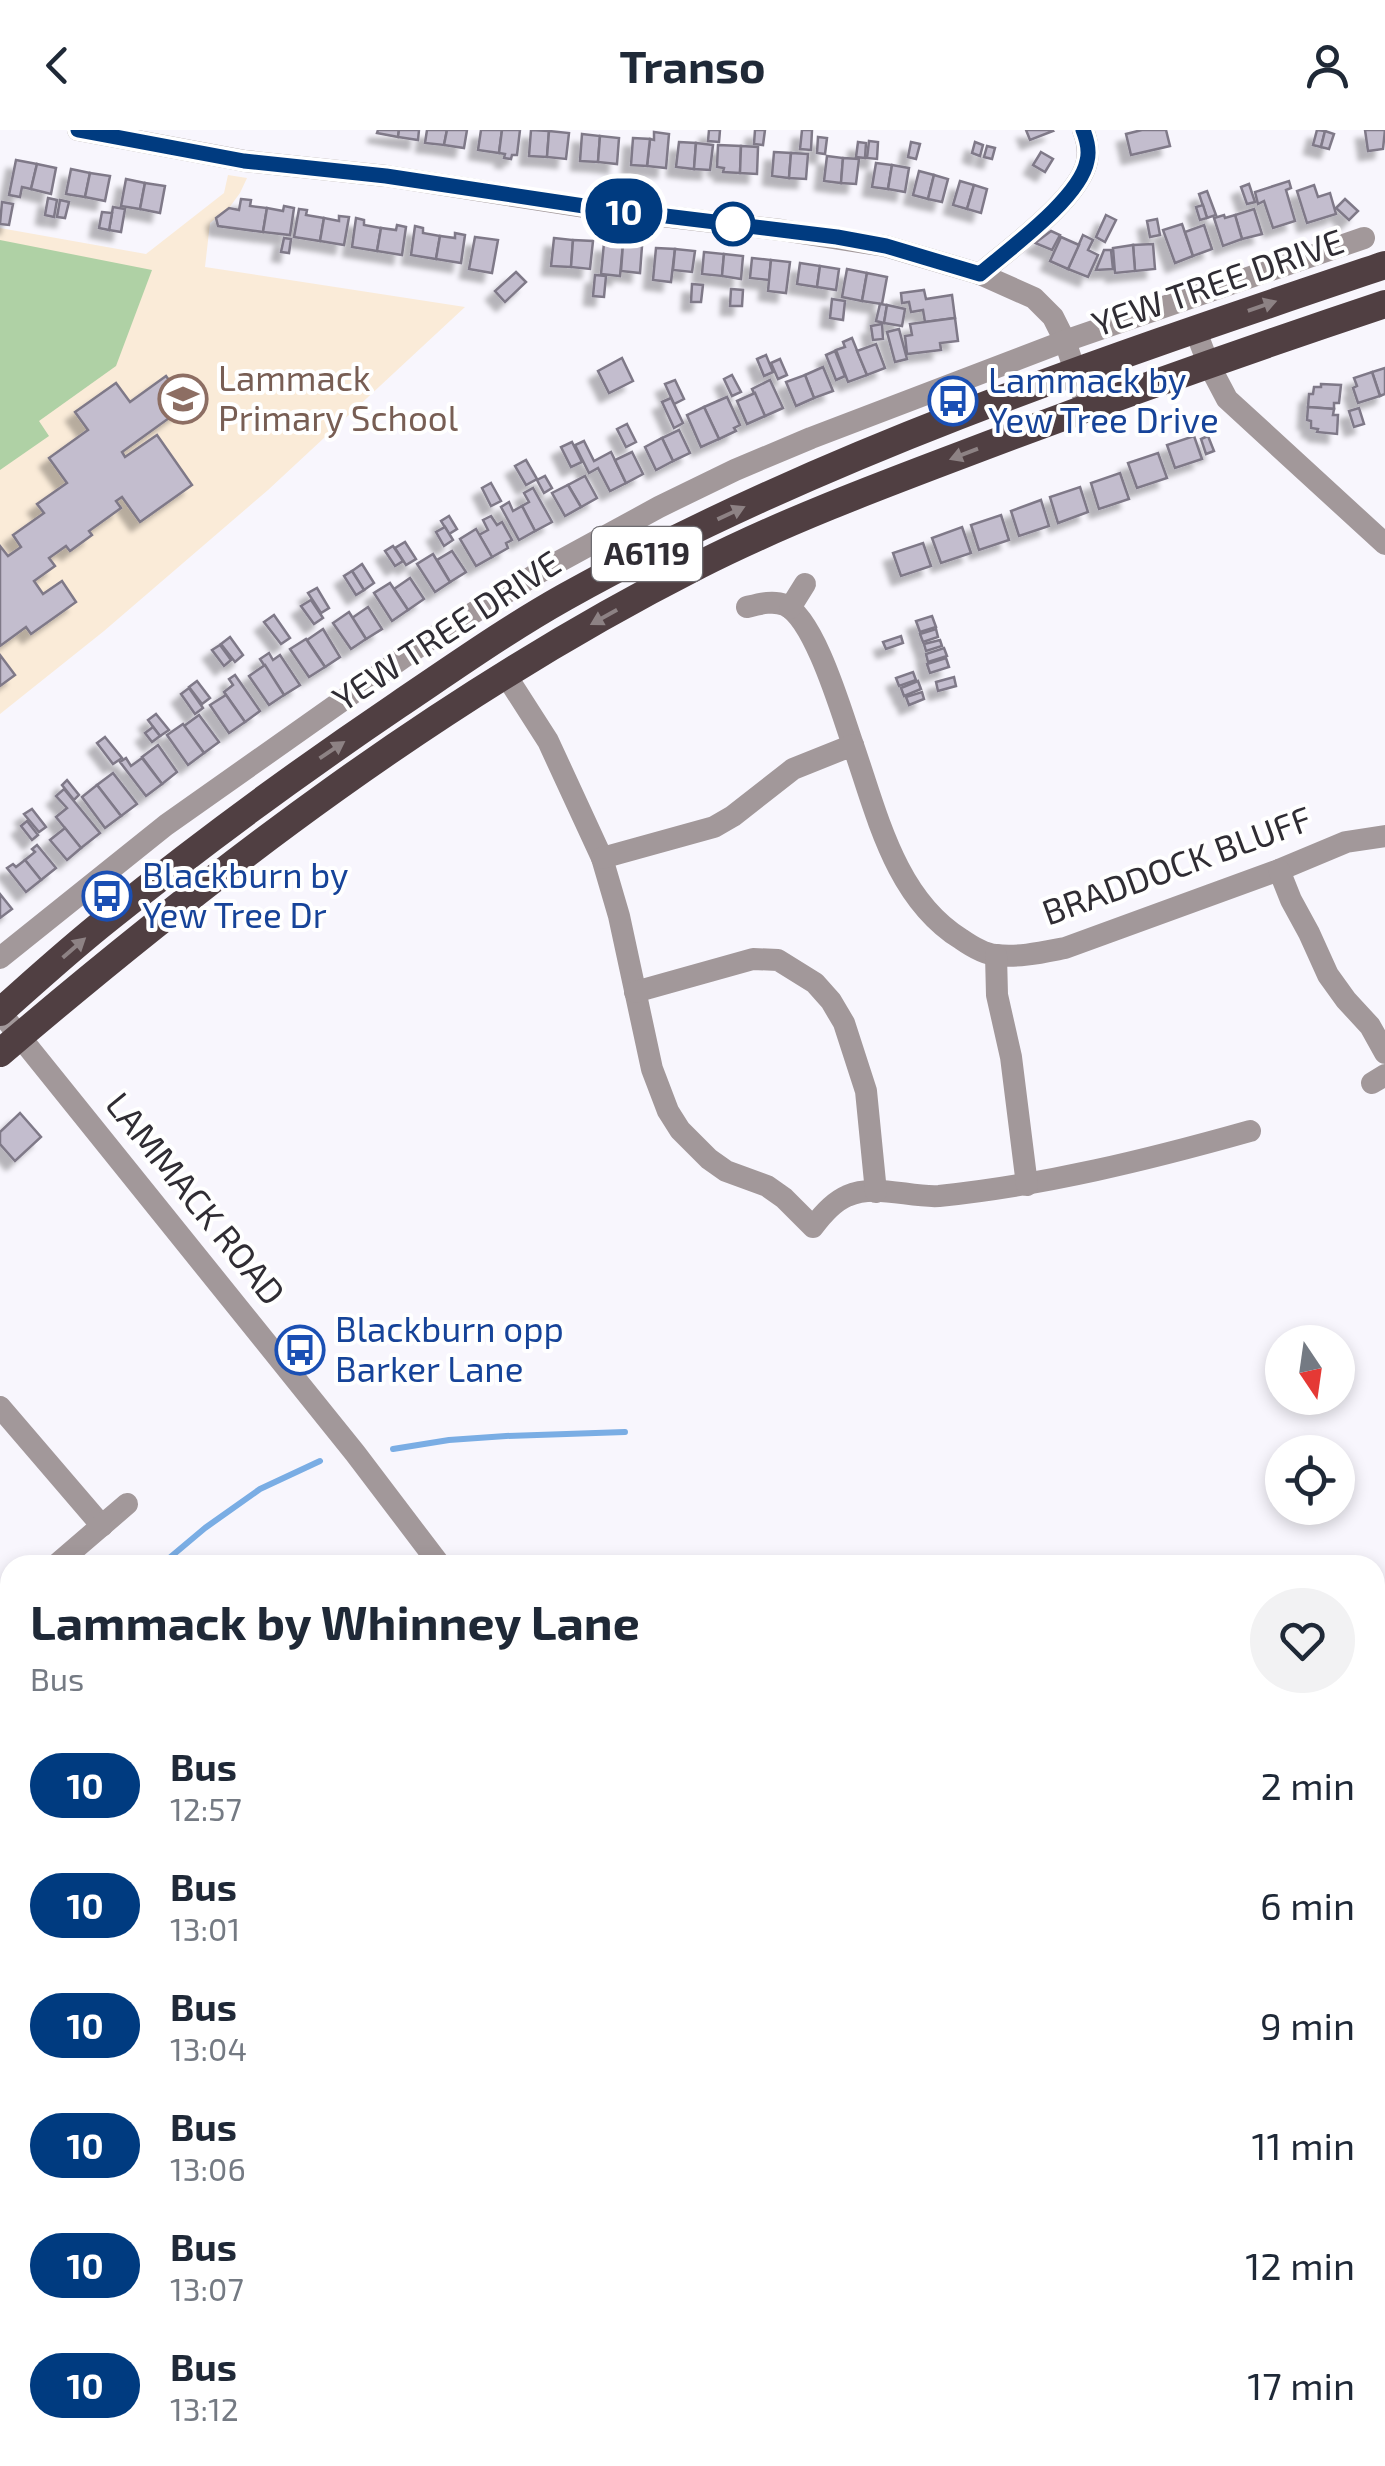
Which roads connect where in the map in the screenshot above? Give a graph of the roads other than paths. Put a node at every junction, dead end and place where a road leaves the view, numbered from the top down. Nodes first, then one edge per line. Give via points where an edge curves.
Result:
1 (78, 130) edge
2 (1083, 130) edge
3 (1364, 238) dead end
4 (1385, 265) edge
5 (980, 274) junction
6 (1385, 304) edge
7 (1195, 329) junction
8 (1065, 341) junction
9 (1208, 363) junction
10 (1074, 374) junction
11 (1087, 408) junction
12 (1385, 544) edge
13 (805, 584) dead end
14 (747, 606) dead end
15 (790, 608) junction
16 (488, 646) junction
17 (505, 674) junction
18 (853, 745) junction
19 (1385, 836) edge
20 (602, 858) junction
21 (1279, 870) junction
22 (996, 955) junction
23 (0, 958) edge
24 (635, 992) junction
25 (0, 1012) edge
26 (10, 1045) edge
27 (1385, 1053) edge
28 (1250, 1131) dead end
29 (1028, 1185) junction
30 (876, 1192) junction
31 (0, 1407) edge
32 (127, 1504) dead end
33 (102, 1526) junction
34 (68, 1555) edge
35 (432, 1555) edge

1 - 5 street via 244,161 837,237
2 - 5 street via 1087,165 1077,184
3 - 8 street
7 -> 4 highway, YEW TREE DRIVE / A6119
5 - 8 street via 1034,298
6 - 9 highway, YEW TREE DRIVE / A6119
7 - 9 street
7 - 10 highway, YEW TREE DRIVE / A6119
8 - 10 street
8 - 23 street via 735,470 538,573 421,645 166,825
9 - 11 highway, YEW TREE DRIVE / A6119
9 - 12 street via 1227,398
10 - 11 street
16 -> 10 highway, YEW TREE DRIVE / A6119 via 682,536 829,468
11 -> 17 highway, YEW TREE DRIVE / A6119 via 810,513 700,564
13 - 15 street
14 - 15 street via 770,602
15 - 18 street, BRADDOCK BLUFF via 816,644
16 - 17 highway
25 -> 16 highway, YEW TREE DRIVE / A6119 via 193,852
17 - 20 street via 548,742
17 - 26 highway, YEW TREE DRIVE / A6119 via 206,884
18 - 20 street via 792,769 714,827
18 - 22 street, BRADDOCK BLUFF via 885,838 913,890 955,936
19 - 21 street, BRADDOCK BLUFF via 1346,842
20 - 24 street
21 - 22 street, BRADDOCK BLUFF via 1066,948
21 - 27 street via 1328,975
22 - 29 street
24 - 30 street via 659,1090 680,1130 709,1159 767,1186 812,1226 848,1195
24 - 30 street via 753,959 778,960 815,983 844,1022 866,1091
25 - 26 street, LAMMACK ROAD
26 - 35 street, LAMMACK ROAD via 355,1452
28 - 29 street
29 - 30 street via 920,1196
31 - 33 street
32 - 33 street
33 - 34 street

